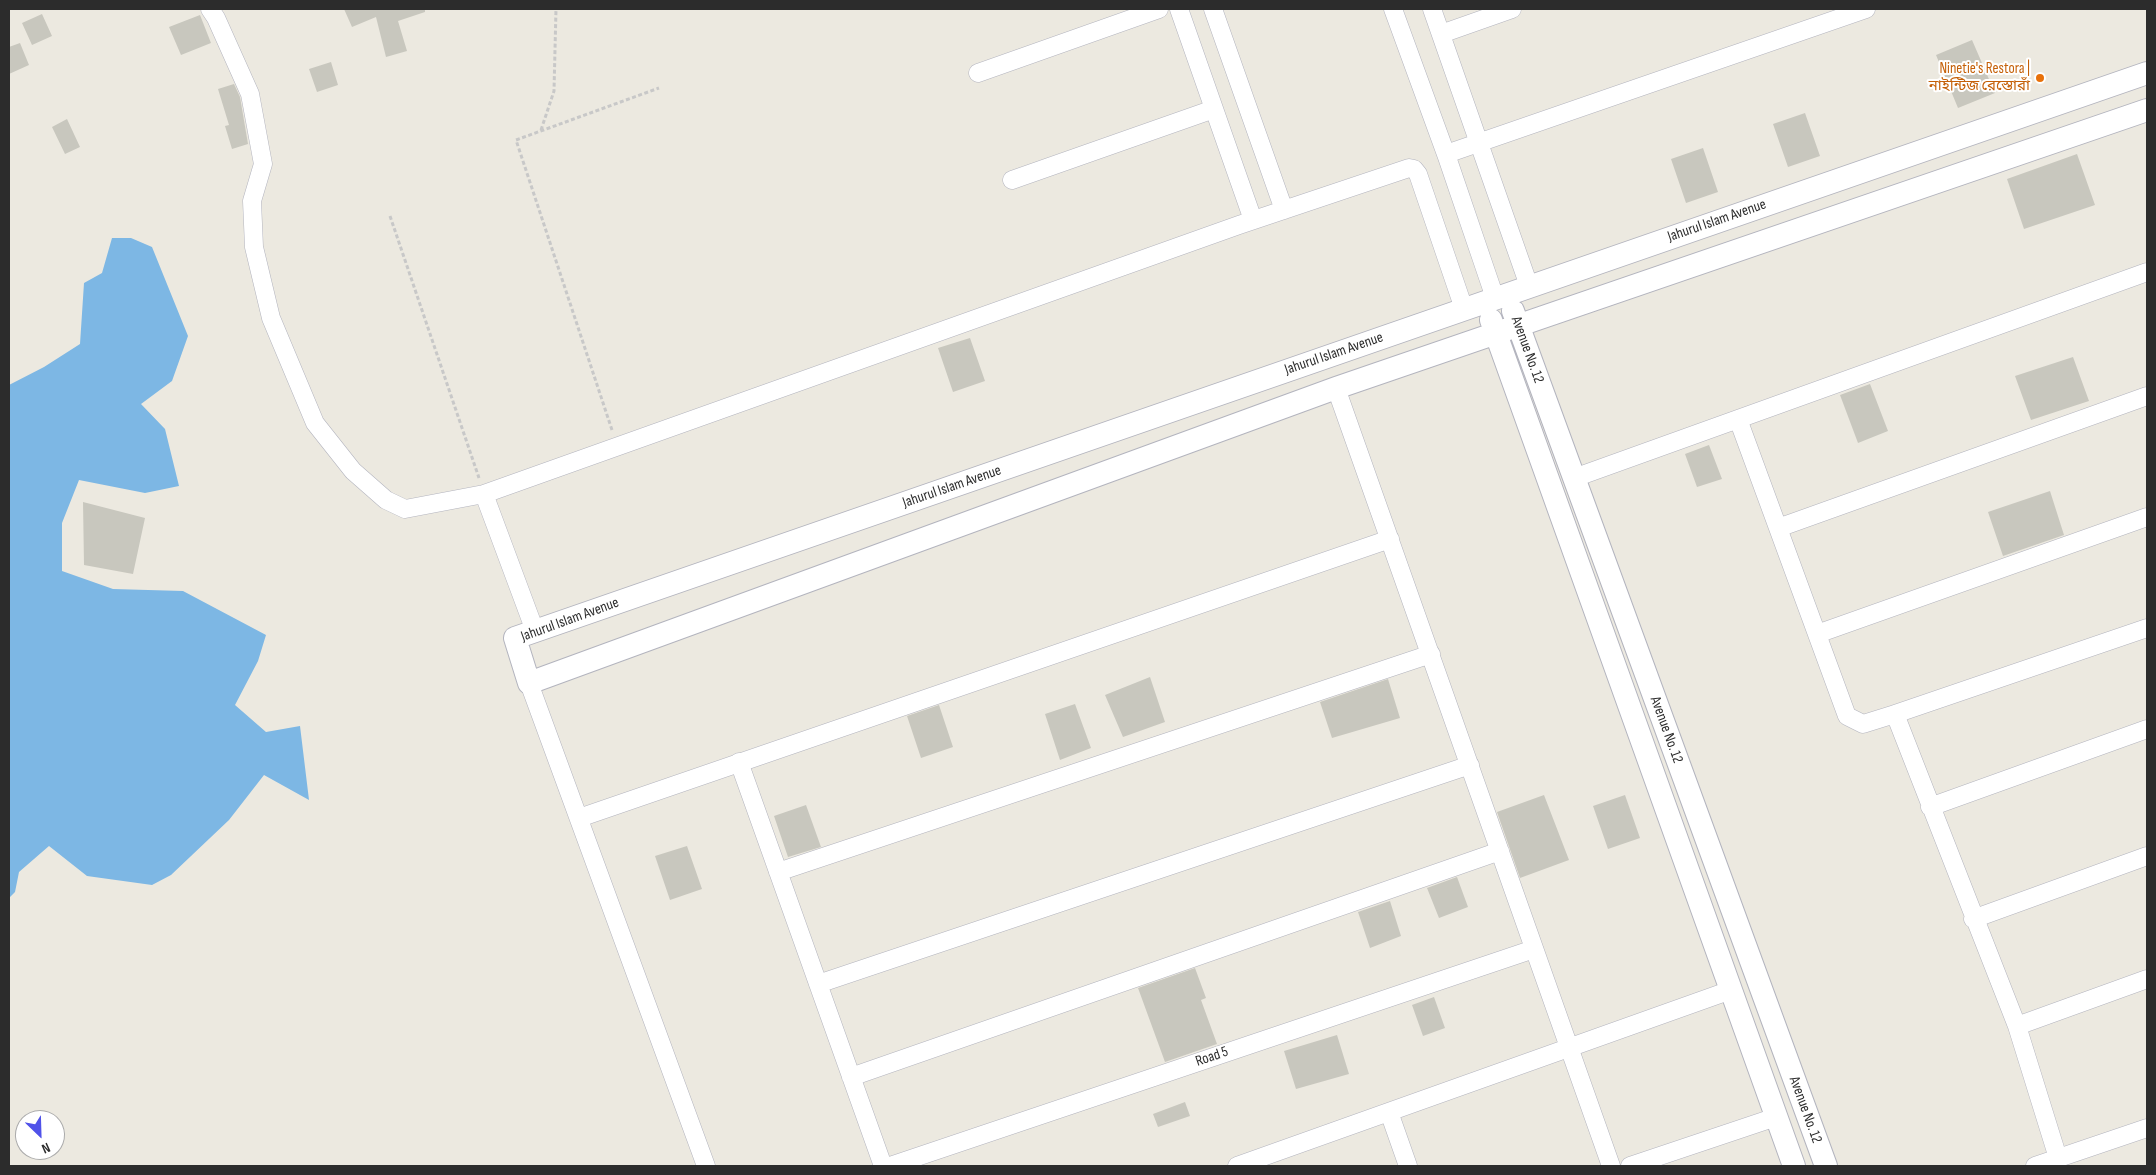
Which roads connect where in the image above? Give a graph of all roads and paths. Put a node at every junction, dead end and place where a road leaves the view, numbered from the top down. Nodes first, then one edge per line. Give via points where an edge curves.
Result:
1 (210, 9) edge
2 (556, 9) edge
3 (1160, 9) edge
4 (1179, 9) edge
5 (1213, 9) edge
6 (1393, 9) edge
7 (1432, 9) edge
8 (1512, 9) edge
9 (1866, 9) edge
10 (1441, 34) junction
11 (978, 73) dead end
12 (2147, 73) edge
13 (659, 88) dead end
14 (1214, 109) junction
15 (2147, 110) edge
16 (540, 131) junction
17 (1480, 142) junction
18 (1447, 157) junction
19 (1012, 180) dead end
20 (1284, 210) junction
21 (390, 216) dead end
22 (1253, 220) junction
23 (2147, 272) edge
24 (1529, 286) junction
25 (1488, 301) junction
26 (1518, 325) junction
27 (1496, 334) junction
28 (1336, 388) junction
29 (2147, 396) edge
30 (1738, 419) junction
31 (617, 447) junction
32 (1574, 478) junction
33 (484, 494) junction
34 (2147, 518) edge
35 (1778, 528) junction
36 (1390, 539) junction
37 (2147, 628) edge
38 (535, 631) junction
39 (1817, 634) junction
40 (1431, 654) junction
41 (529, 683) junction
42 (1895, 714) junction
43 (2147, 729) edge
44 (739, 762) junction
45 (1470, 765) junction
46 (1930, 807) junction
47 (579, 818) junction
48 (1500, 851) junction
49 (2147, 856) edge
50 (778, 872) junction
51 (1973, 919) junction
52 (1534, 949) junction
53 (2147, 979) edge
54 (818, 984) junction
55 (1731, 990) junction
56 (2017, 1026) junction
57 (1569, 1048) junction
58 (851, 1077) junction
59 (1389, 1112) junction
60 (1776, 1117) junction
61 (2147, 1128) edge
62 (2058, 1158) junction
63 (706, 1166) edge
64 (883, 1166) edge
65 (890, 1166) edge
66 (1237, 1166) edge
67 (1408, 1166) edge
68 (1611, 1166) edge
69 (1630, 1166) edge
70 (1794, 1166) edge
71 (1826, 1166) edge
72 (2035, 1166) edge

1 - 33 street via 250,94 263,164 252,201 254,247 271,318 315,423 353,471 386,500 405,509
2 - 16 path via 554,91
3 - 11 street
4 - 14 street
5 - 20 street
6 - 18 street, Avenue No. 12
7 - 10 street
8 - 10 street
9 - 17 street
10 - 17 street
12 - 24 street, Jahurul Islam Avenue
13 - 16 path
14 - 19 street
14 - 22 street
15 - 26 street
16 - 31 path via 516,140
17 - 18 street
17 - 24 street
18 - 25 street, Avenue No. 12
20 - 22 street
20 - 25 street via 1414,169
21 - 33 path
22 - 31 street
23 - 30 street
24 - 25 street, Jahurul Islam Avenue
25 - 26 street, Avenue No. 12
25 - 27 street, Avenue No. 12
25 - 38 street, Jahurul Islam Avenue
26 - 27 street
26 - 32 street, Avenue No. 12
27 - 28 street
27 - 55 street, Avenue No. 12
28 - 36 street
28 - 41 street
29 - 35 street
30 - 32 street
30 - 35 street
31 - 33 street
32 - 71 street, Avenue No. 12
33 - 38 street
34 - 39 street
35 - 39 street
36 - 40 street
36 - 44 street
37 - 42 street
38 - 41 street, Jahurul Islam Avenue via 515,638
39 - 42 street via 1847,716 1863,724
40 - 45 street
40 - 50 street
41 - 47 street
42 - 46 street
43 - 46 street
44 - 47 street
44 - 50 street
45 - 48 street
45 - 54 street
46 - 51 street
47 - 63 street
48 - 52 street
48 - 58 street
49 - 51 street
50 - 54 street
51 - 56 street
52 - 57 street
52 - 65 street, Road 5
53 - 56 street
54 - 58 street
55 - 57 street
55 - 60 street, Avenue No. 12
56 - 62 street
57 - 59 street
57 - 68 street
58 - 64 street
59 - 66 street
59 - 67 street
60 - 69 street
60 - 70 street, Avenue No. 12
61 - 62 street
62 - 72 street

